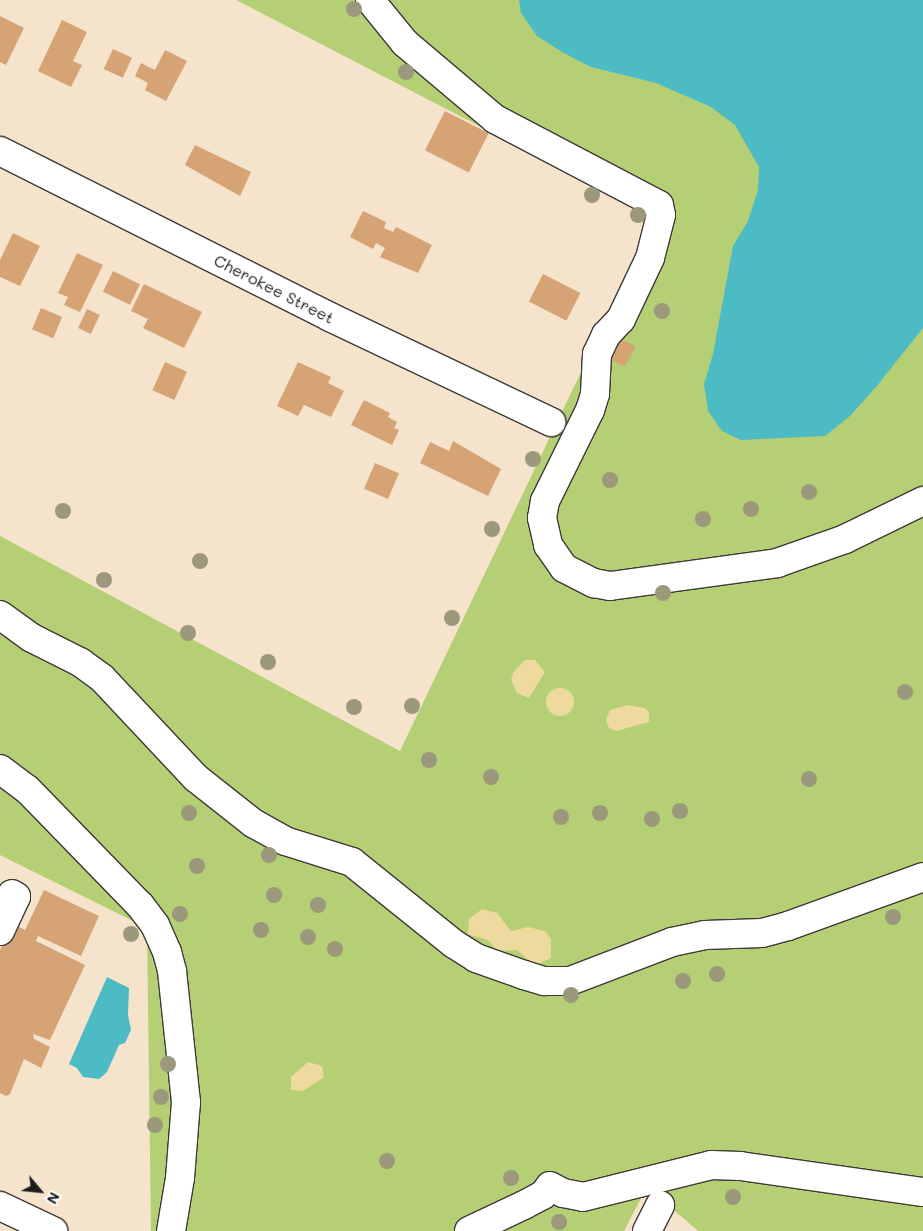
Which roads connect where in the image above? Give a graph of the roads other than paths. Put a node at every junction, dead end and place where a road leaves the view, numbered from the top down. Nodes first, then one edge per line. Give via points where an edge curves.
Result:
1 (370, 0) edge
2 (0, 151) edge
3 (551, 422) dead end
4 (923, 501) edge
5 (0, 615) edge
6 (0, 769) edge
7 (923, 877) edge
8 (12, 894) dead end
9 (0, 931) edge
10 (923, 1192) edge
11 (660, 1205) dead end
12 (0, 1206) edge
13 (53, 1231) edge
14 (171, 1231) edge
15 (468, 1231) edge
16 (647, 1231) edge

1 - 4 street via 405,43 495,119 659,205 661,215 650,258 621,319 606,335 597,354 595,394 590,410 545,501 542,518 548,545 564,568 594,583 610,586 777,563 851,536
2 - 3 street, Cherokee Street via 330,317
5 - 7 street via 32,638 80,662 102,678 196,778 252,823 291,844 352,862 476,958 544,981 570,981 672,942 705,935 753,934 788,926
6 - 14 street via 27,789 140,906 155,925 168,952 186,1102 180,1178
8 - 9 street via 16,897
10 - 15 street via 740,1166 711,1165 583,1197 550,1186 524,1206
11 - 16 street
12 - 13 street

